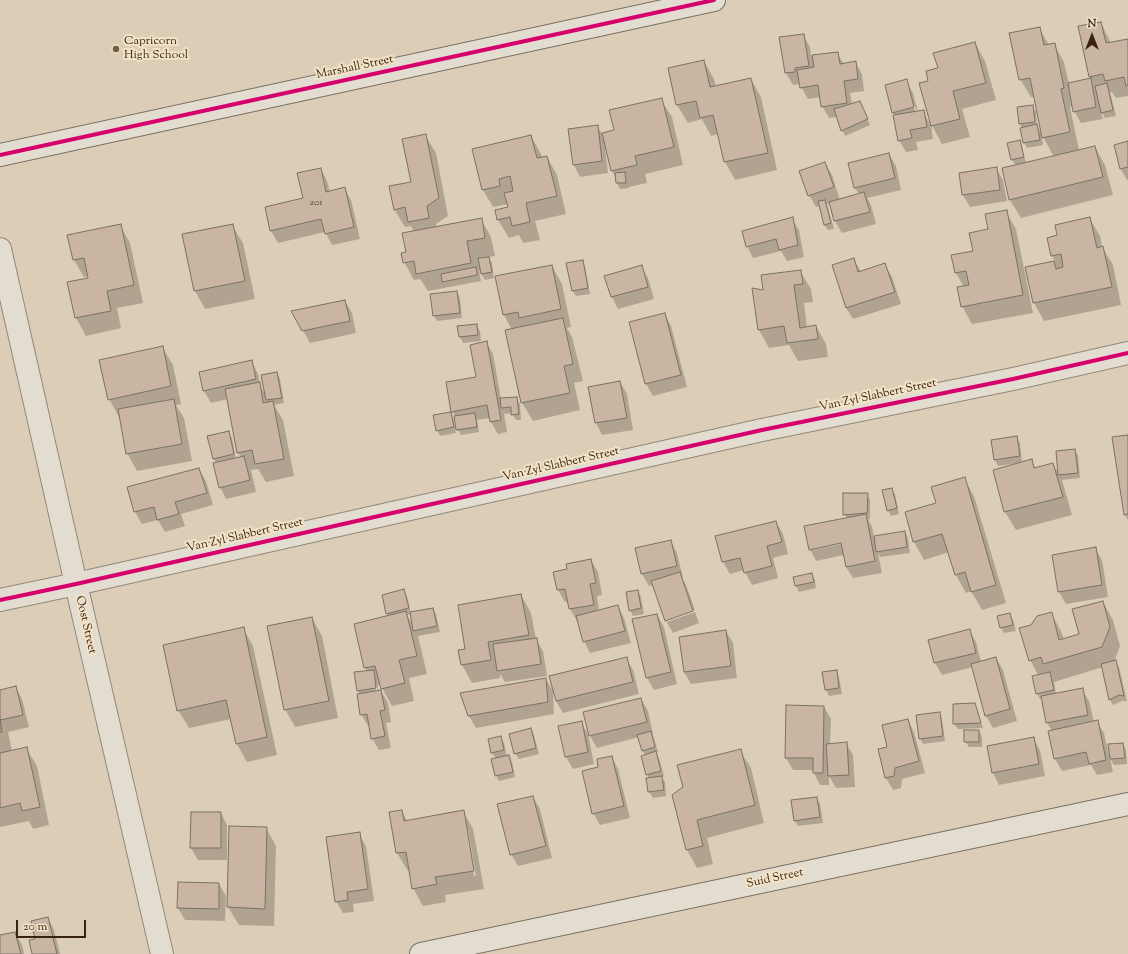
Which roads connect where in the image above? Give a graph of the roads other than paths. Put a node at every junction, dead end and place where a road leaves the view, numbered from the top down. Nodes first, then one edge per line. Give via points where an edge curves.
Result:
1 (714, 0) edge
2 (0, 156) edge
3 (0, 249) edge
4 (1128, 353) edge
5 (76, 584) junction
6 (0, 600) edge
7 (1128, 804) edge
8 (162, 954) edge
9 (421, 954) edge

1 - 2 street, Marshall Street
3 - 5 street, Oost Street
4 - 5 street, Van Zyl Slabbert Street via 755,432
5 - 6 street, Van Zyl Slabbert Street
5 - 8 street, Oost Street
7 - 9 street, Suid Street

